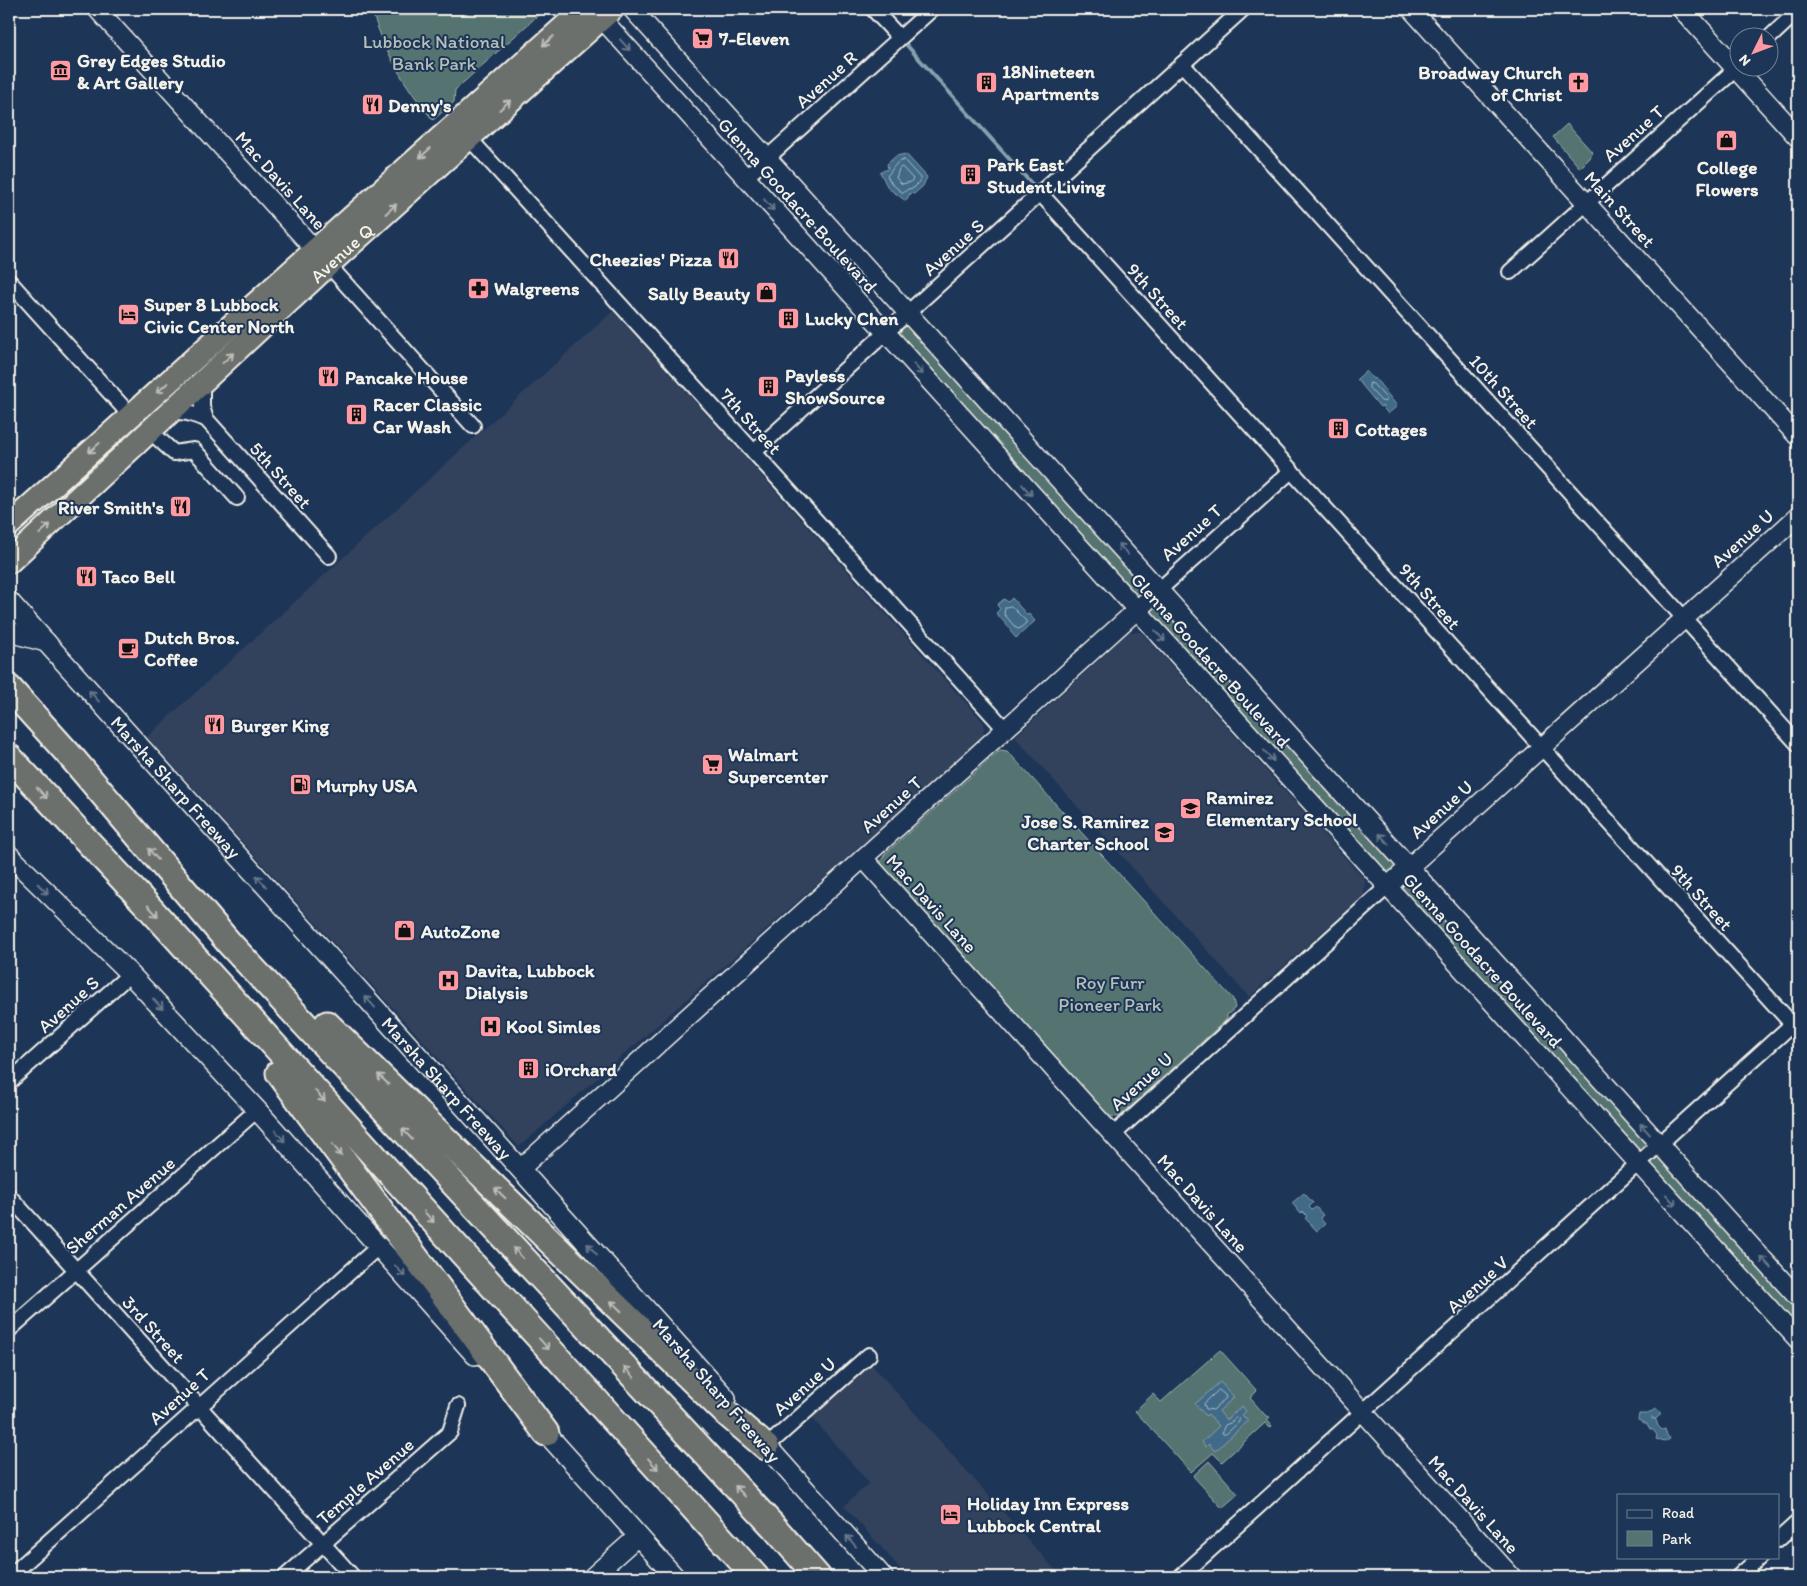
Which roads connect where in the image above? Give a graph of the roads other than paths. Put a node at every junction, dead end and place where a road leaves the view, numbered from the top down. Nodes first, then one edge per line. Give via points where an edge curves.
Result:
1 (97, 9) edge
2 (632, 9) edge
3 (874, 9) edge
4 (932, 9) edge
5 (1244, 9) edge
6 (1411, 9) edge
7 (1682, 9) edge
8 (597, 11) edge
9 (1798, 11) edge
10 (1780, 28) edge
11 (900, 38) junction
12 (1730, 58) edge
13 (1182, 64) junction
14 (1730, 73) edge
15 (1748, 78) edge
16 (1798, 137) edge
17 (469, 138) junction
18 (768, 158) junction
19 (745, 178) junction
20 (1040, 193) junction
21 (1587, 203) junction
22 (322, 258) junction
23 (1510, 272) dead end
24 (9, 281) edge
25 (908, 313) junction
26 (885, 333) junction
27 (202, 383) junction
28 (171, 411) junction
29 (131, 416) junction
30 (206, 419) junction
31 (473, 426) dead end
32 (150, 431) junction
33 (1798, 437) edge
34 (754, 452) junction
35 (1291, 470) junction
36 (237, 498) dead end
37 (1798, 516) edge
38 (9, 524) edge
39 (329, 556) dead end
40 (9, 562) edge
41 (1159, 590) junction
42 (9, 601) edge
43 (1136, 610) junction
44 (1685, 618) junction
45 (9, 632) edge
46 (46, 642) junction
47 (9, 676) edge
48 (9, 688) edge
49 (1005, 729) junction
50 (1798, 744) edge
51 (1541, 748) junction
52 (9, 757) edge
53 (73, 759) junction
54 (9, 855) edge
55 (863, 858) junction
56 (1409, 867) junction
57 (1387, 887) junction
58 (230, 944) junction
59 (193, 956) junction
60 (130, 974) junction
61 (1795, 1022) edge
62 (9, 1082) edge
63 (257, 1110) junction
64 (1113, 1135) junction
65 (1659, 1144) junction
66 (1638, 1164) junction
67 (520, 1168) junction
68 (9, 1196) edge
69 (378, 1247) junction
70 (75, 1270) junction
71 (1798, 1298) edge
72 (9, 1330) edge
73 (1798, 1340) edge
74 (869, 1355) dead end
75 (458, 1406) dead end
76 (199, 1407) junction
77 (1363, 1413) junction
78 (546, 1433) junction
79 (766, 1447) junction
80 (1798, 1522) edge
81 (638, 1536) junction
82 (1780, 1538) edge
83 (323, 1544) junction
84 (1759, 1558) edge
85 (9, 1577) edge
86 (286, 1577) edge
87 (353, 1577) edge
88 (592, 1577) edge
89 (675, 1577) edge
90 (756, 1577) edge
91 (818, 1577) edge
92 (883, 1577) edge
93 (1180, 1577) edge
94 (1512, 1577) edge
95 (1738, 1577) edge

1 - 22 street, Mac Davis Lane
2 - 18 street, Glenna Goodacre Boulevard
3 - 11 street
4 - 11 street, Avenue R
5 - 13 street, Avenue S
6 - 21 street, Main Street
7 - 12 main road
17 -> 8 highway, Avenue Q
8 -> 19 street, Glenna Goodacre Boulevard
8 -> 22 highway, Avenue Q
9 - 10 street
11 - 18 street, Avenue R
13 - 20 street, Avenue S
13 - 44 street, 10th Street
14 - 21 street, Avenue T
15 - 16 main road
22 -> 17 highway, Avenue Q
17 - 34 street, 7th Street
18 - 19 street, Avenue R
18 - 25 street, Glenna Goodacre Boulevard
19 -> 26 street, Glenna Goodacre Boulevard
20 - 25 street, Avenue S
20 - 35 street, 9th Street
21 - 23 street, Avenue T
21 - 33 street, Main Street
27 -> 22 highway, Avenue Q
22 -> 29 highway, Avenue Q
22 - 31 street, Mac Davis Lane
24 - 29 street
25 - 26 street, Avenue S
41 -> 25 street, Glenna Goodacre Boulevard
26 - 34 street, Avenue S
26 -> 43 street, Glenna Goodacre Boulevard
27 - 28 highway, Avenue Q
27 - 30 street via 202,407
28 - 30 street
28 - 32 highway, Avenue Q
29 -> 38 highway, Avenue Q
30 - 39 street, 5th Street
32 - 36 street via 174,453 194,450
40 -> 32 highway, Avenue Q
34 - 49 street, 7th Street
35 - 41 street, Avenue T
35 - 51 street, 9th Street
37 - 44 street, Avenue U
41 - 43 street, Avenue T
56 -> 41 street, Glenna Goodacre Boulevard
42 - 46 main road, Marsha Sharp Freeway
43 - 49 street, Avenue T
43 -> 57 street, Glenna Goodacre Boulevard
44 - 50 street, 10th Street
44 - 51 street, Avenue U
45 - 46 main road
67 -> 46 main road, Marsha Sharp Freeway
47 - 53 highway
48 - 53 highway
49 - 55 street, Avenue T
51 - 56 street, Avenue U
51 - 61 street, 9th Street
52 -> 59 highway
58 -> 53 highway
54 -> 60 main road
55 - 64 street, Mac Davis Lane
55 - 67 street, Avenue T
56 - 57 street, Avenue U
65 -> 56 street, Glenna Goodacre Boulevard
57 - 64 street, Avenue U
57 - 66 street, Glenna Goodacre Boulevard
79 -> 58 highway via 719,1406 263,962
91 -> 58 highway
59 -> 78 highway
59 -> 90 highway
60 - 62 street, Avenue S
60 -> 63 main road
61 - 65 street, Avenue V
63 -> 69 main road
63 - 70 street, Sherman Avenue
64 - 77 street, Mac Davis Lane
65 - 66 street, Avenue V
71 -> 65 street, Glenna Goodacre Boulevard
66 -> 73 street, Glenna Goodacre Boulevard
66 - 77 street, Avenue V
79 -> 67 main road, Marsha Sharp Freeway via 730,1402
68 - 70 street, 3rd Street
69 - 76 street, Avenue T
69 -> 78 main road
70 - 72 street, Sherman Avenue
70 - 76 street, 3rd Street
74 - 79 street, Avenue U
75 - 83 street, Temple Avenue via 450,1432
76 - 83 street, 3rd Street
76 - 85 street, Avenue T
77 - 93 street, Avenue V
77 - 94 street, Mac Davis Lane
78 - 81 main road
92 -> 79 main road, Marsha Sharp Freeway
80 - 82 street
81 - 88 street
81 - 89 main road
83 - 86 street, Temple Avenue
83 - 87 street, 3rd Street
84 - 95 street

